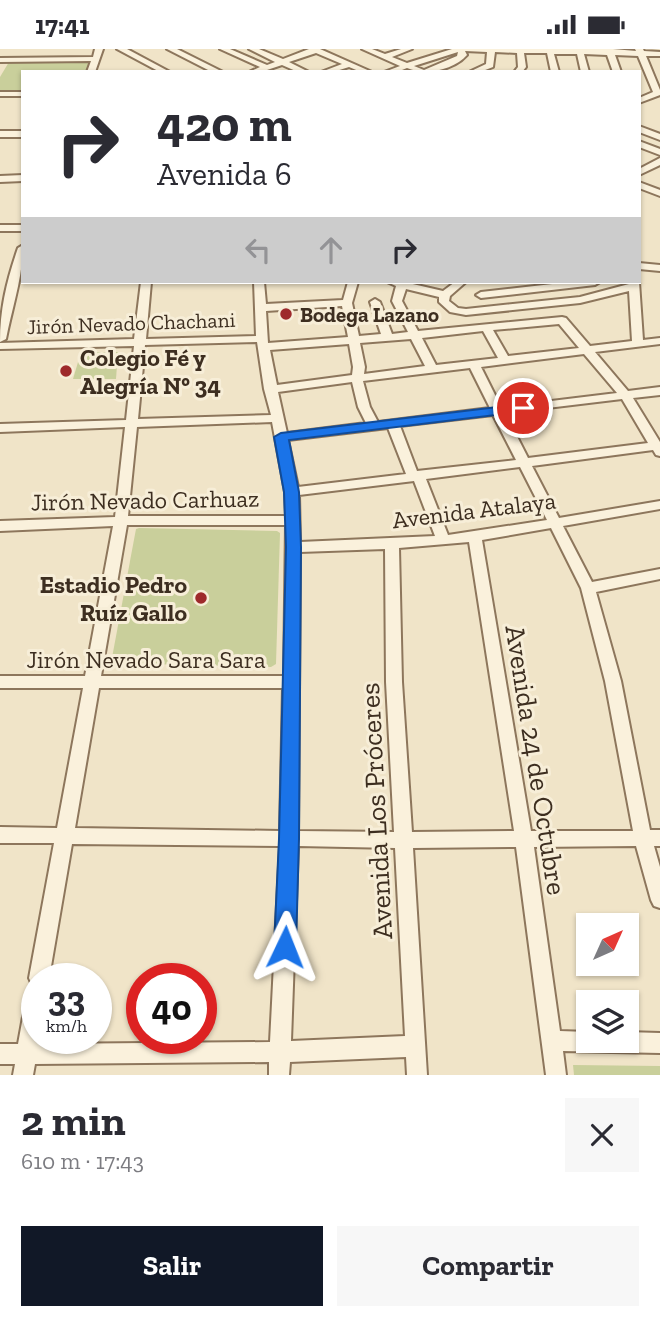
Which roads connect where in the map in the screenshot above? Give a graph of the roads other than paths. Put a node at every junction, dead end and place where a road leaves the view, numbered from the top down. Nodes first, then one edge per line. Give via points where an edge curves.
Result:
1 (10, 49) edge
2 (99, 49) edge
3 (121, 49) edge
4 (145, 49) edge
5 (171, 49) edge
6 (224, 49) edge
7 (253, 49) edge
8 (284, 49) edge
9 (408, 49) edge
10 (449, 49) edge
11 (461, 49) edge
12 (315, 50) edge
13 (372, 50) edge
14 (491, 50) edge
15 (520, 50) edge
16 (579, 50) edge
17 (550, 51) junction
18 (610, 51) edge
19 (640, 51) edge
20 (129, 54) junction
21 (660, 54) edge
22 (300, 56) junction
23 (385, 57) junction
24 (96, 59) junction
25 (283, 62) junction
26 (1, 63) edge
27 (349, 64) junction
28 (406, 65) junction
29 (266, 67) junction
30 (92, 70) edge
31 (162, 70) edge
32 (215, 70) edge
33 (258, 70) edge
34 (301, 70) edge
35 (333, 70) edge
36 (363, 70) edge
37 (393, 70) edge
38 (419, 70) edge
39 (429, 70) edge
40 (478, 70) edge
41 (520, 70) edge
42 (555, 70) edge
43 (584, 70) edge
44 (616, 70) edge
45 (0, 94) edge
46 (21, 94) edge
47 (657, 95) edge
48 (641, 130) edge
49 (0, 134) edge
50 (21, 134) edge
51 (660, 137) edge
52 (641, 145) edge
53 (660, 152) edge
54 (660, 161) edge
55 (642, 168) edge
56 (21, 178) edge
57 (0, 179) edge
58 (641, 186) edge
59 (660, 194) edge
60 (0, 228) edge
61 (21, 228) edge
62 (21, 261) edge
63 (641, 266) edge
64 (660, 268) edge
65 (0, 280) edge
66 (18, 280) edge
67 (146, 284) edge
68 (259, 284) edge
69 (352, 284) edge
70 (397, 284) edge
71 (401, 284) edge
72 (459, 284) edge
73 (564, 284) edge
74 (597, 284) edge
75 (630, 284) edge
76 (633, 284) edge
77 (607, 292) junction
78 (445, 295) junction
79 (481, 295) dead end
80 (375, 302) dead end
81 (347, 303) junction
82 (260, 308) junction
83 (486, 328) junction
84 (416, 335) junction
85 (388, 337) junction
86 (0, 339) edge
87 (356, 339) junction
88 (660, 341) edge
89 (139, 342) junction
90 (263, 343) junction
91 (638, 344) junction
92 (0, 346) edge
93 (590, 350) junction
94 (505, 360) junction
95 (473, 363) junction
96 (432, 368) junction
97 (357, 379) junction
98 (270, 389) junction
99 (660, 391) edge
100 (626, 396) junction
101 (497, 411) junction
102 (276, 418) junction
103 (132, 422) junction
104 (393, 424) junction
105 (374, 426) junction
106 (0, 428) edge
107 (281, 437) junction
108 (656, 443) edge
109 (524, 461) junction
110 (416, 476) junction
111 (292, 492) junction
112 (660, 505) edge
113 (292, 520) junction
114 (121, 521) junction
115 (556, 523) junction
116 (0, 526) edge
117 (475, 537) junction
118 (443, 540) junction
119 (392, 544) junction
120 (293, 547) junction
121 (660, 574) edge
122 (588, 587) junction
123 (0, 681) edge
124 (92, 681) junction
125 (292, 682) junction
126 (0, 835) edge
127 (63, 835) junction
128 (652, 838) edge
129 (289, 839) junction
130 (524, 839) junction
131 (403, 840) junction
132 (660, 900) edge
133 (42, 963) edge
134 (551, 1041) junction
135 (660, 1042) edge
136 (415, 1046) junction
137 (280, 1052) junction
138 (0, 1053) edge
139 (112, 1053) edge
140 (21, 1054) edge
141 (27, 1054) edge
142 (23, 1075) edge
143 (279, 1075) edge
144 (417, 1075) edge
145 (556, 1075) edge

1 - 26 street
2 - 24 street
3 - 20 street
4 - 20 street
5 - 32 street
6 - 29 street
7 - 25 street
8 - 22 street
9 - 23 street
10 - 11 street
10 - 28 street
11 - 14 street
11 - 39 street via 462,58
12 - 22 street
12 - 27 street
13 - 23 street
14 - 15 street
14 - 40 street via 490,65
15 - 17 street
15 - 41 street
16 - 17 street
16 - 18 street
16 - 43 street
17 - 42 street
18 - 19 street
18 - 44 street
19 - 21 street
19 - 47 street
20 - 31 street
22 - 25 street
23 - 28 street
24 - 26 street
24 - 30 street
25 - 29 street
25 - 34 street
27 - 35 street
27 - 36 street
28 - 37 street
28 - 38 street
29 - 33 street
45 - 46 street
48 - 51 street
49 - 50 street
52 - 53 street
54 - 55 street
56 - 57 street
58 - 59 street
60 - 61 street
62 - 66 street
63 - 64 street
65 - 66 street
66 - 86 street
67 - 89 street
68 - 82 street
69 - 81 street
70 - 84 street via 397,301
71 - 78 street
72 - 78 street
73 - 79 street
74 - 77 street
75 - 77 street
76 - 91 street
77 - 78 street via 580,300 466,312 449,308
80 - 85 street
81 - 82 street
81 - 87 street
82 - 90 street
83 - 84 street, Jirón Nevado Chachani
83 - 93 street, Jirón Nevado Chachani via 562,320
83 - 94 street
84 - 85 street, Jirón Nevado Chachani
84 - 96 street
85 - 87 street, Jirón Nevado Chachani
87 - 90 street, Jirón Nevado Chachani
87 - 97 street
88 - 91 street
89 - 90 street, Jirón Nevado Chachani
89 - 92 street, Jirón Nevado Chachani
89 - 103 street
90 - 98 street
91 - 93 street
93 - 94 street
93 - 100 street
94 - 95 street
95 - 96 street
95 - 101 street
96 - 97 street
97 - 98 street
97 - 105 street
98 - 102 street
99 - 100 street
100 - 101 street
100 - 108 street
101 - 104 street
101 - 109 street
102 - 103 street
102 - 107 street
103 - 106 street
103 - 114 street
104 - 105 street
104 - 110 street
105 - 107 street
107 - 111 street
108 - 109 street
109 - 110 street
109 - 115 street
110 - 111 street
110 - 118 street
111 - 113 street
112 - 115 street, Avenida Atalaya
113 - 114 street, Jirón Nevado Carhuaz
113 - 120 street
114 - 116 street, Jirón Nevado Carhuaz
114 - 124 street
115 - 117 street, Avenida Atalaya
115 - 122 street
117 - 118 street, Avenida Atalaya
117 - 130 street, Avenida 24 de Octubre
118 - 119 street, Avenida Atalaya
119 - 120 street, Avenida Atalaya
119 - 131 street, Avenida Los Próceres
120 - 125 street
121 - 122 street
122 - 128 street
123 - 124 street, Jirón Nevado Sara Sara
124 - 125 street, Jirón Nevado Sara Sara
124 - 127 street
125 - 129 street
126 - 127 street
127 - 129 street
127 - 133 street
128 - 130 street
128 - 132 street
129 - 131 street
129 - 137 street
130 - 131 street
130 - 134 street, Avenida 24 de Octubre
131 - 136 street, Avenida Los Próceres
134 - 135 street
134 - 145 street, Avenida 24 de Octubre
136 - 137 street
136 - 144 street, Avenida Los Próceres
137 - 139 street
137 - 143 street
138 - 140 street
141 - 142 street

